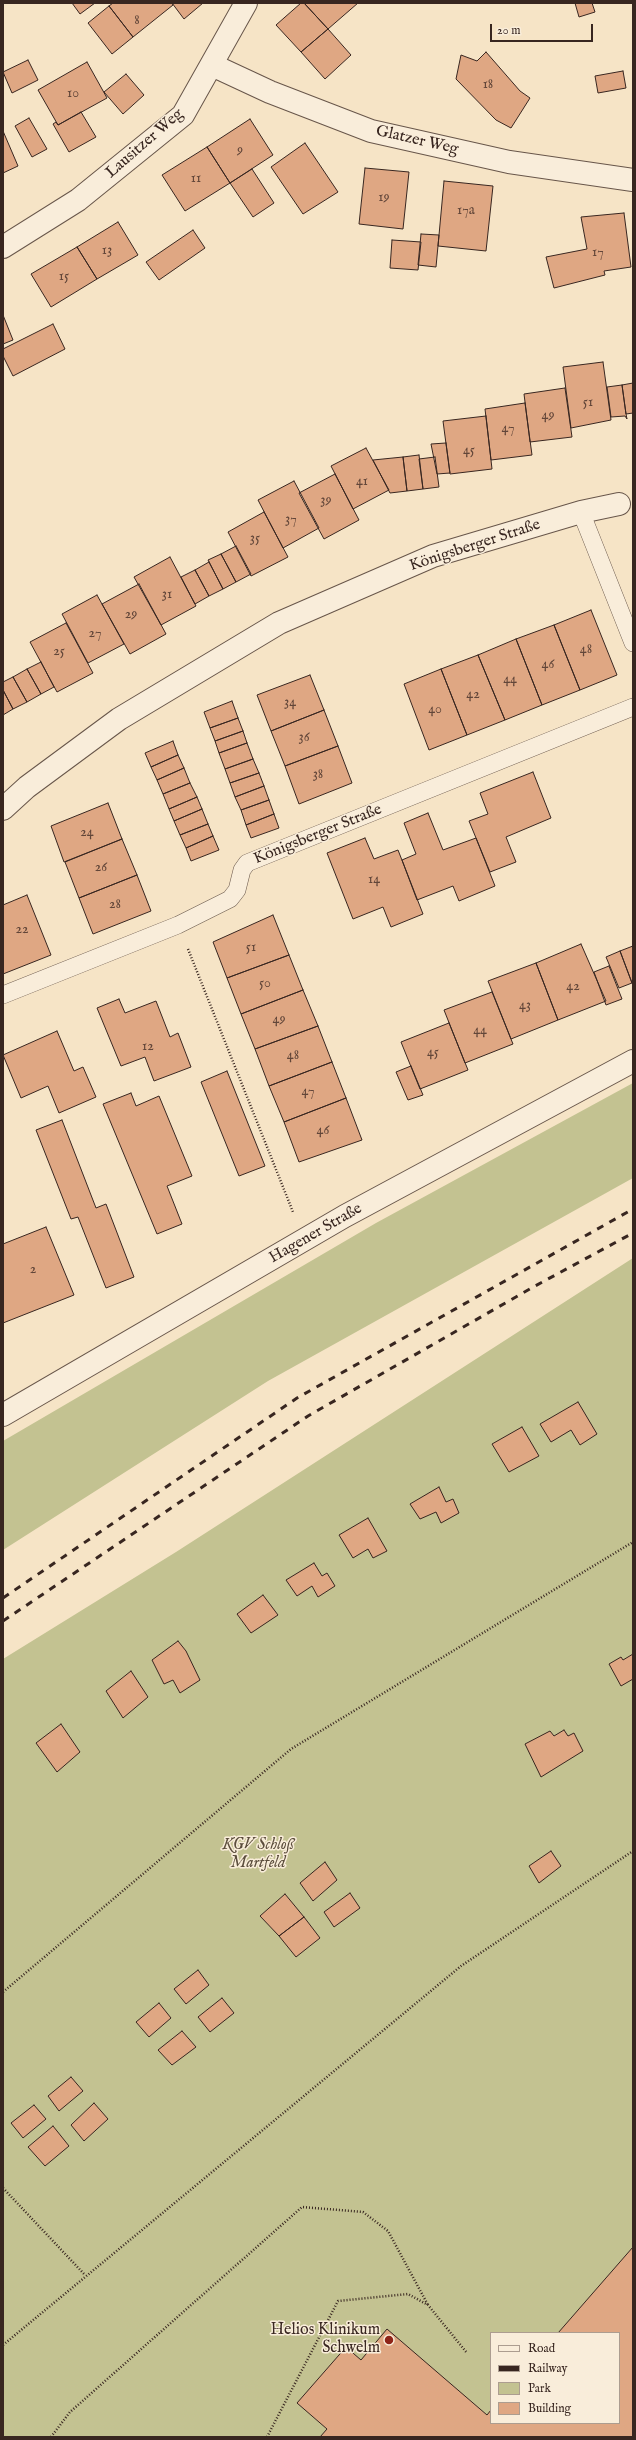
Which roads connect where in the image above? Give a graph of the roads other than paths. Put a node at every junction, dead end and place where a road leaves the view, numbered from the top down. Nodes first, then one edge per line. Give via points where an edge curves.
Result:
1 (246, 3) edge
2 (212, 65) junction
3 (633, 180) edge
4 (3, 247) edge
5 (620, 504) dead end
6 (581, 512) junction
7 (633, 643) edge
8 (633, 707) edge
9 (3, 809) edge
10 (3, 995) edge
11 (633, 1061) edge
12 (3, 1415) edge

1 - 2 street, Lausitzer Weg
2 - 3 street, Glatzer Weg via 270,92 371,131 509,162
2 - 4 street, Lausitzer Weg via 183,115 78,200
5 - 6 street, Königsberger Straße
6 - 7 lane
6 - 9 street, Königsberger Straße via 434,556 279,623 120,719 27,787
8 - 10 lane, Königsberger Straße via 247,863 242,870 237,890 230,899 178,925
11 - 12 street, Hagener Straße via 345,1216

